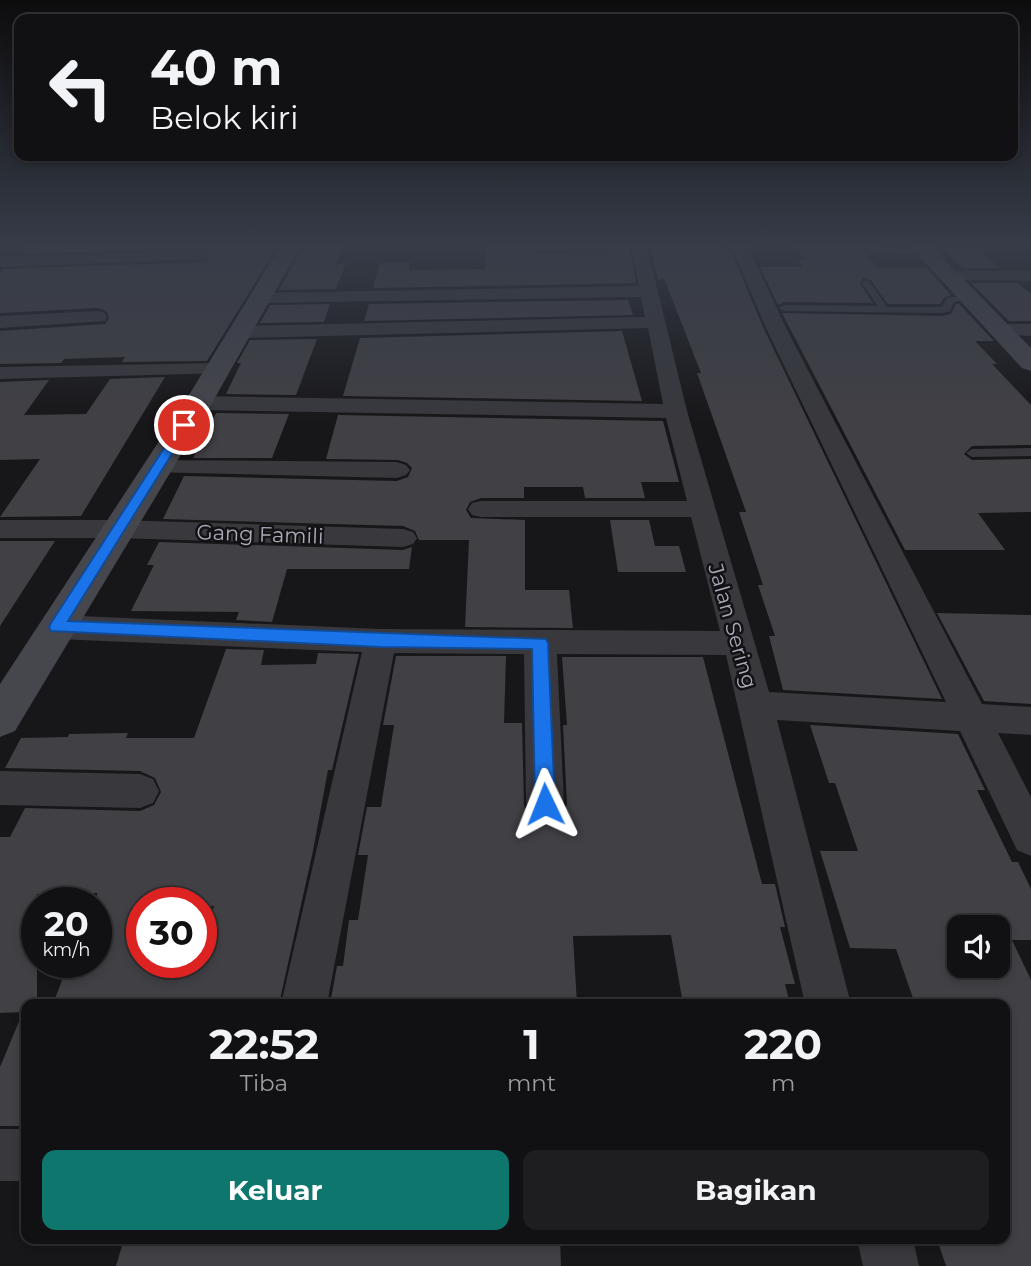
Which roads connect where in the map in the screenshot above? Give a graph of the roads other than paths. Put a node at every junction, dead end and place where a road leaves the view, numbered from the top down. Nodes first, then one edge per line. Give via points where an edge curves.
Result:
1 (255, 306) edge
2 (654, 306) edge
3 (766, 306) edge
4 (882, 306) edge
5 (948, 306) edge
6 (978, 306) edge
7 (784, 308) dead end
8 (885, 310) junction
9 (97, 317) dead end
10 (0, 322) edge
11 (657, 322) junction
12 (1000, 330) junction
13 (1031, 330) edge
14 (241, 332) junction
15 (1031, 363) edge
16 (219, 369) junction
17 (0, 373) edge
18 (198, 403) junction
19 (676, 411) junction
20 (1031, 452) edge
21 (972, 453) dead end
22 (157, 467) junction
23 (397, 470) dead end
24 (481, 509) dead end
25 (701, 509) junction
26 (0, 529) edge
27 (117, 529) junction
28 (403, 538) dead end
29 (57, 627) junction
30 (380, 641) junction
31 (737, 642) junction
32 (540, 643) junction
33 (756, 705) junction
34 (970, 717) junction
35 (0, 719) edge
36 (1031, 721) edge
37 (0, 788) edge
38 (140, 791) dead end
39 (545, 804) dead end
40 (1031, 837) edge
41 (305, 999) edge
42 (827, 999) edge
43 (0, 1155) edge
44 (21, 1155) edge
45 (886, 1244) edge
46 (891, 1266) edge

1 - 14 street
2 - 11 street, Jalan Sering
3 - 34 street
4 - 8 lane
5 - 8 lane via 944,310
6 - 12 street
7 - 8 lane
9 - 10 street
11 - 14 street
11 - 19 street, Jalan Sering
12 - 13 street
12 - 15 street
14 - 16 street
16 - 17 street
16 - 18 street
18 - 19 street
18 - 22 street
19 - 25 street, Jalan Sering
20 - 21 lane
22 - 23 street
22 - 27 street
24 - 25 street
25 - 31 street, Jalan Sering
26 - 27 street, Gang Famili
27 - 28 street, Gang Famili
27 - 29 street
29 - 30 street
29 - 35 street
30 - 32 street
30 - 41 street
31 - 32 street
31 - 33 street, Jalan Sering
32 - 39 street
33 - 34 street
33 - 42 street, Jalan Sering
34 - 36 street
34 - 40 street
37 - 38 street
43 - 44 street
45 - 46 street

